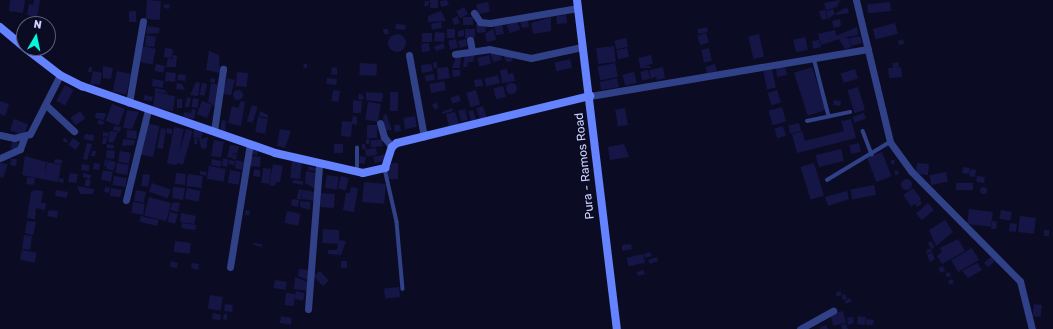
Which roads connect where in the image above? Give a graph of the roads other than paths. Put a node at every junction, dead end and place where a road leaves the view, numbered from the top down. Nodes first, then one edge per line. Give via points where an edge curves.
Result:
1 (856, 0) edge
2 (577, 4) edge
3 (474, 13) dead end
4 (143, 21) dead end
5 (0, 27) edge
6 (16, 40) edge
7 (470, 40) dead end
8 (582, 47) junction
9 (868, 49) junction
10 (472, 50) junction
11 (455, 54) dead end
12 (409, 55) dead end
13 (35, 56) edge
14 (814, 58) junction
15 (223, 69) dead end
16 (60, 75) junction
17 (590, 96) junction
18 (130, 103) junction
19 (47, 106) junction
20 (148, 110) junction
21 (850, 112) dead end
22 (829, 116) junction
23 (807, 121) dead end
24 (380, 123) dead end
25 (74, 131) dead end
26 (214, 131) junction
27 (863, 131) dead end
28 (0, 135) edge
29 (424, 136) junction
30 (24, 138) junction
31 (890, 142) junction
32 (250, 144) junction
33 (392, 147) junction
34 (357, 148) dead end
35 (872, 154) junction
36 (0, 158) edge
37 (319, 165) junction
38 (385, 168) junction
39 (357, 172) junction
40 (827, 180) dead end
41 (126, 200) dead end
42 (230, 267) dead end
43 (403, 288) dead end
44 (308, 309) dead end
45 (833, 311) dead end
46 (617, 329) edge
47 (800, 329) edge
48 (1032, 329) edge

1 - 9 street
2 - 3 street via 490,23 480,22
2 - 8 street, Pura - Ramos Road
4 - 18 street
5 - 6 street
7 - 10 street
8 - 10 street via 531,58 489,49
8 - 17 street, Pura - Ramos Road
9 - 14 street
9 - 31 street
10 - 11 street
12 - 29 street
13 - 16 street
14 - 17 street
14 - 22 lane
15 - 26 street
16 - 18 street
16 - 19 street
17 - 29 street
17 - 46 street, Pura - Ramos Road
18 - 20 street
19 - 25 street
19 - 30 street
20 - 26 street
20 - 41 street
21 - 22 lane
22 - 23 lane
24 - 33 street via 384,137
26 - 32 street
27 - 35 lane
28 - 30 street
29 - 33 street
30 - 36 street via 20,149
31 - 35 lane
31 - 48 street via 911,171 1020,281
32 - 37 street
32 - 42 street
33 - 38 street
34 - 39 lane
35 - 40 lane
37 - 39 street
37 - 44 street
38 - 39 street via 373,172
38 - 43 lane via 397,222
45 - 47 street

